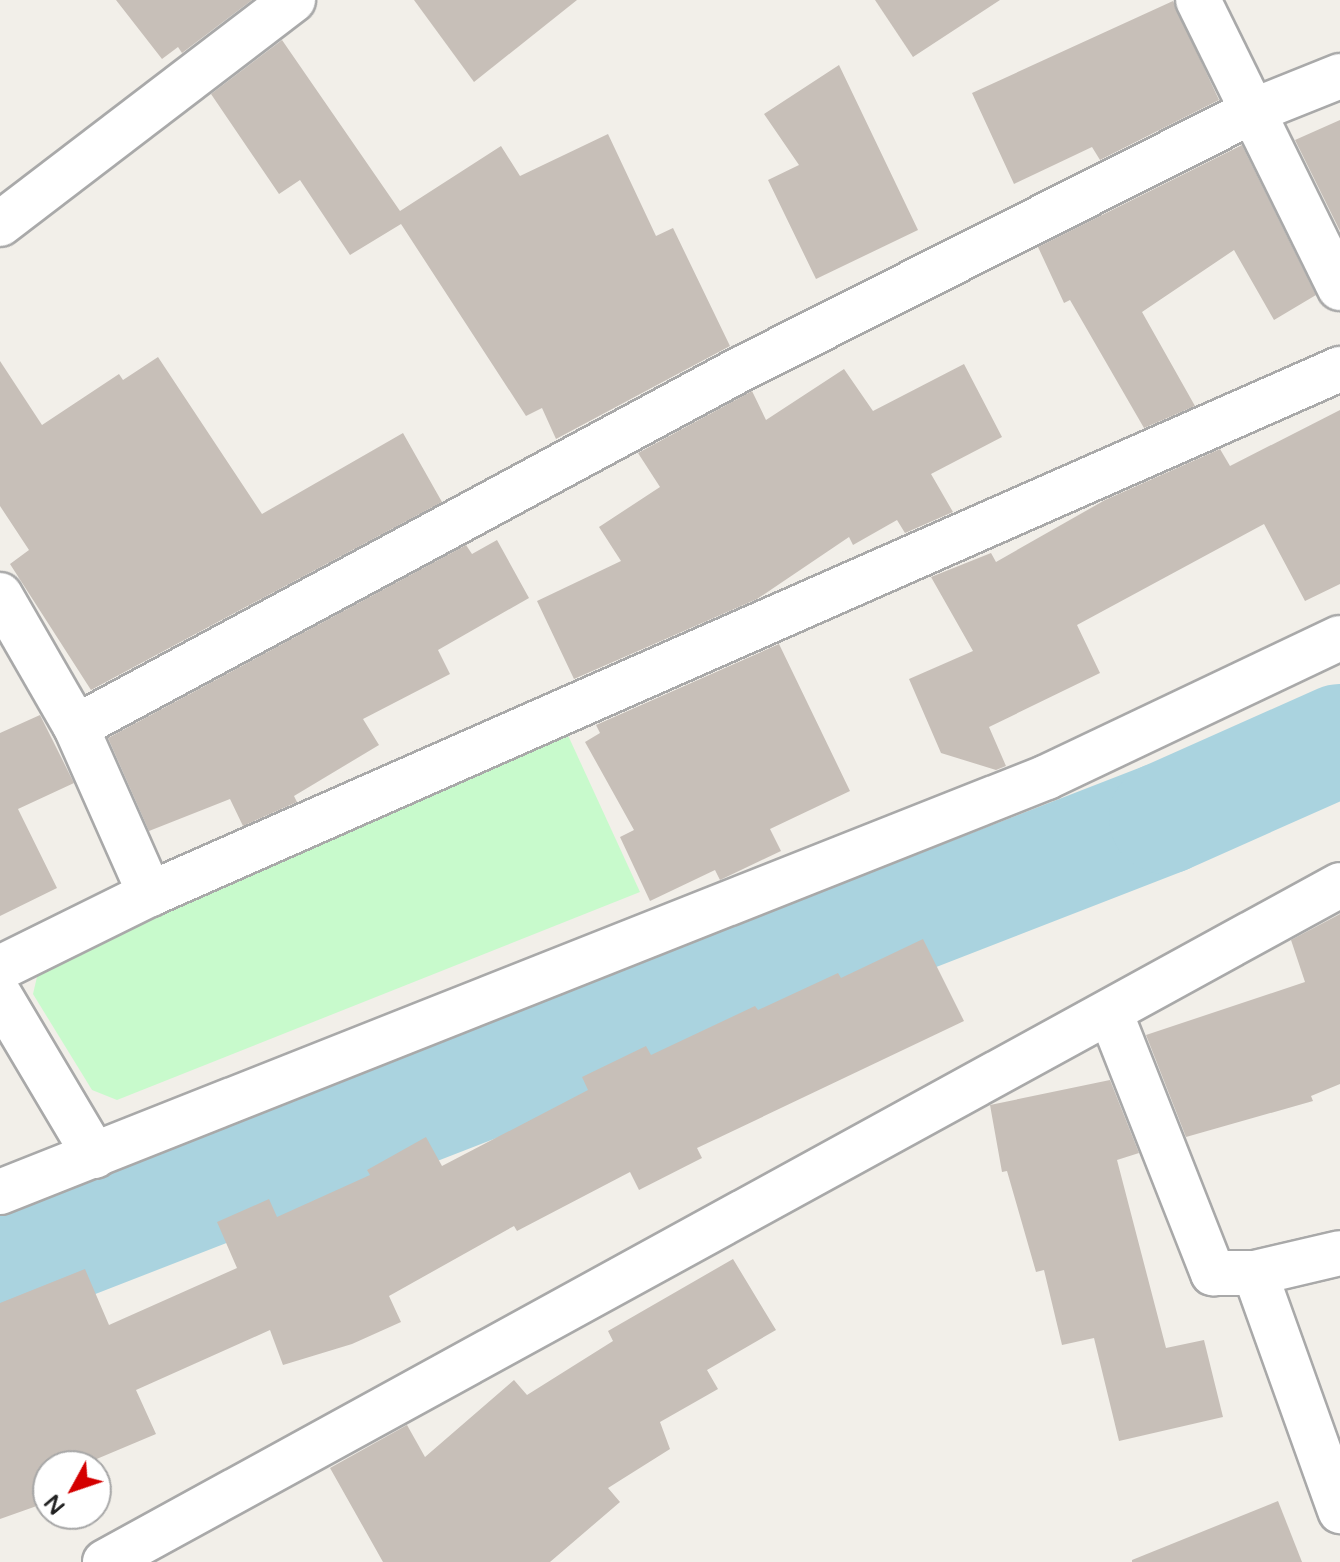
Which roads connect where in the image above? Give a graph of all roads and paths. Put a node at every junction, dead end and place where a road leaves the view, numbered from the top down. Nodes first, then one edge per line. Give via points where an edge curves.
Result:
1 (293, 0) edge
2 (1198, 0) edge
3 (1340, 76) edge
4 (1253, 111) junction
5 (0, 224) edge
6 (1340, 288) edge
7 (1340, 369) edge
8 (0, 595) edge
9 (1340, 638) edge
10 (76, 727) junction
11 (1340, 885) edge
12 (150, 894) junction
13 (0, 968) edge
14 (0, 996) edge
15 (1110, 1012) junction
16 (95, 1156) junction
17 (0, 1192) edge
18 (1340, 1253) edge
19 (1255, 1273) junction
20 (1340, 1511) edge
21 (105, 1562) edge

1 - 5 street
2 - 4 street
3 - 4 street
4 - 6 street
4 - 10 street via 741,369
7 - 12 street
8 - 10 street
9 - 16 street via 1047,777
10 - 12 street
11 - 15 street
12 - 13 street
14 - 16 street
15 - 19 street via 1213,1273
15 - 21 street
16 - 17 street
18 - 19 street
19 - 20 street

